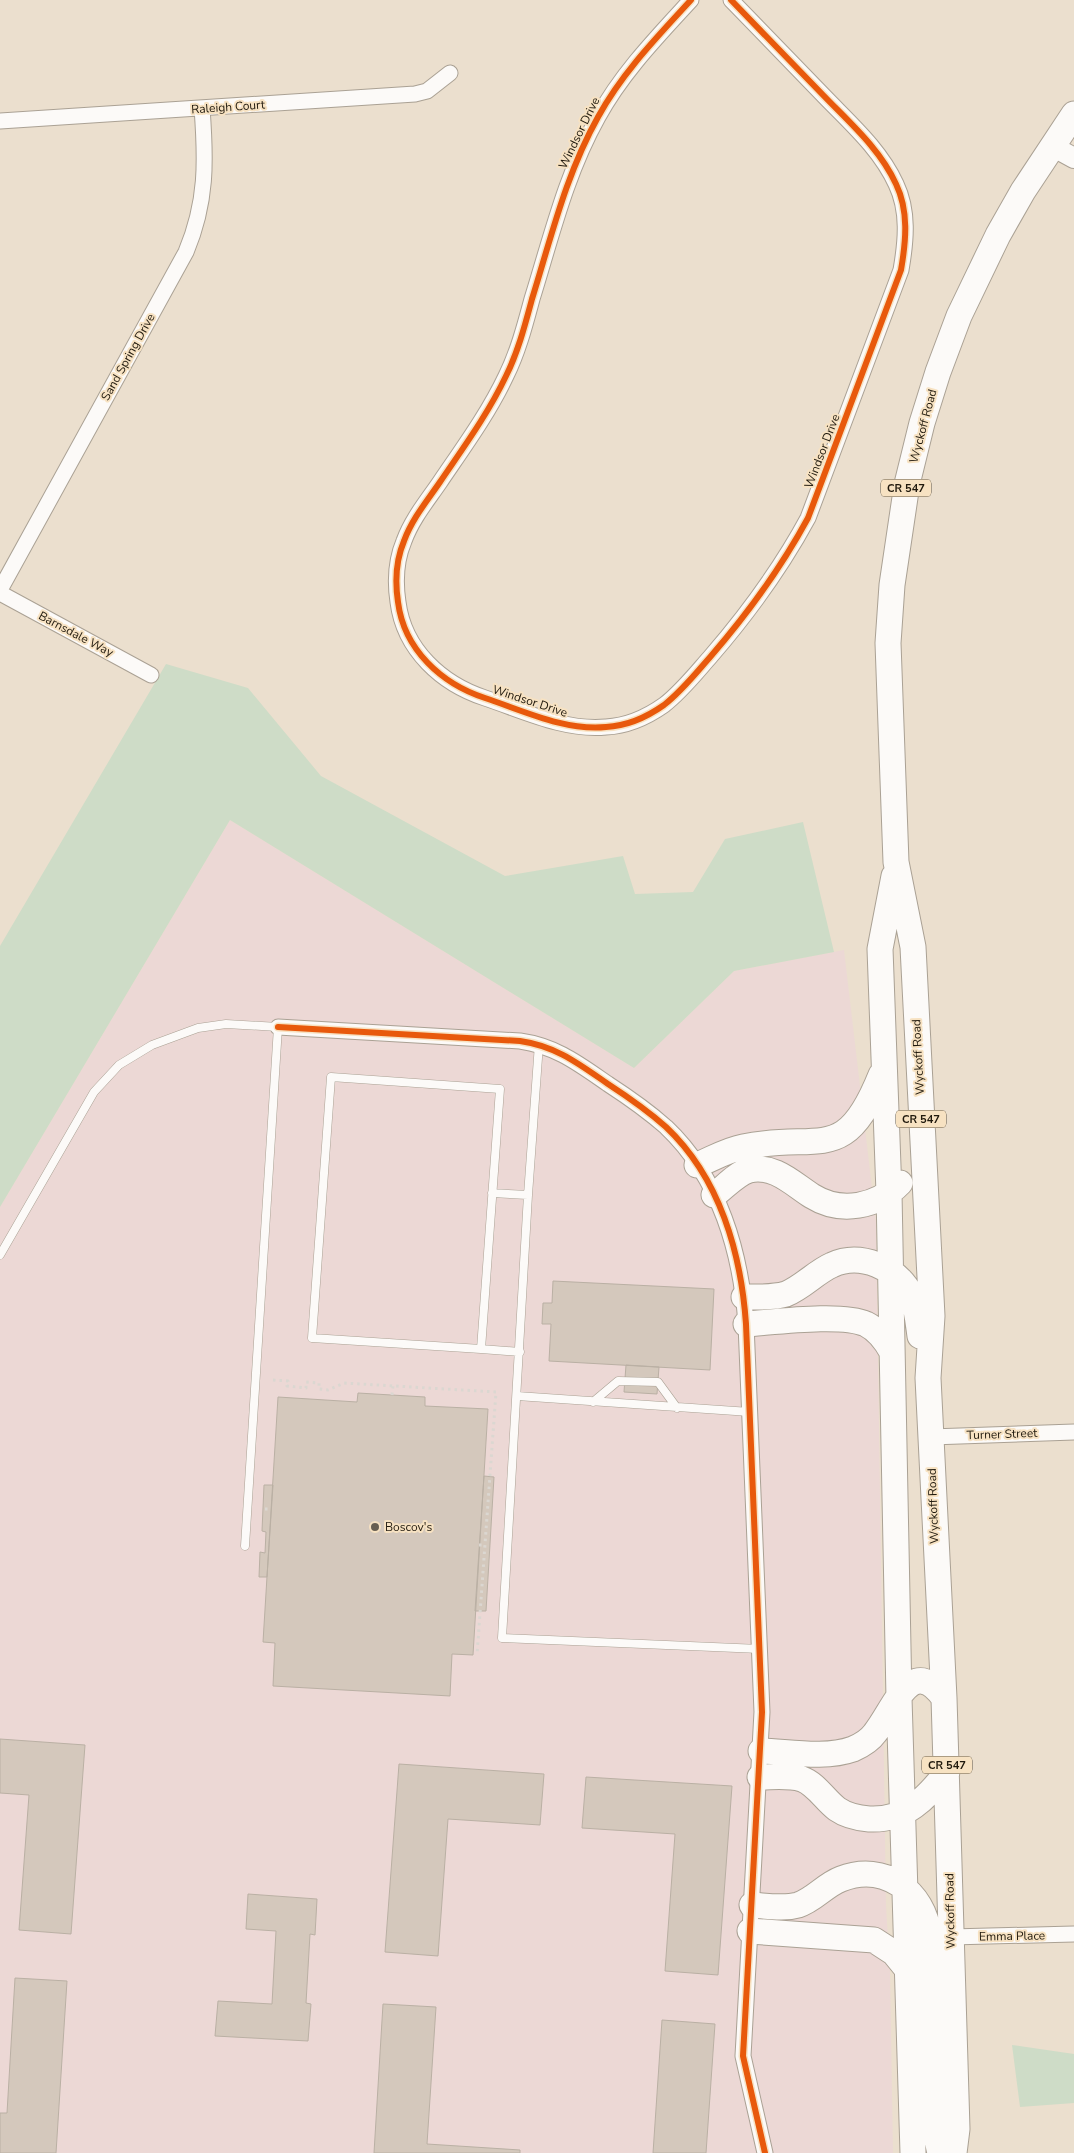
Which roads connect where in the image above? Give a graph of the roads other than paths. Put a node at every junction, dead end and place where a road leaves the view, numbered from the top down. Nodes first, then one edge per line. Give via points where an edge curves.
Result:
1 (691, 0) edge
2 (731, 0) edge
3 (450, 73) dead end
4 (202, 108) junction
5 (1074, 114) edge
6 (0, 121) edge
7 (1052, 146) junction
8 (1074, 158) edge
9 (0, 591) edge
10 (151, 674) dead end
11 (896, 862) junction
12 (278, 1027) junction
13 (539, 1044) junction
14 (883, 1071) junction
15 (923, 1151) junction
16 (697, 1166) junction
17 (889, 1193) junction
18 (492, 1194) junction
19 (528, 1195) junction
20 (714, 1195) junction
21 (0, 1255) edge
22 (891, 1273) junction
23 (744, 1297) junction
24 (746, 1324) junction
25 (481, 1349) junction
26 (520, 1352) junction
27 (892, 1352) junction
28 (928, 1378) junction
29 (517, 1396) junction
30 (593, 1402) junction
31 (677, 1408) junction
32 (750, 1412) junction
33 (1074, 1432) edge
34 (931, 1437) junction
35 (245, 1546) dead end
36 (760, 1649) junction
37 (899, 1698) junction
38 (944, 1698) junction
39 (761, 1751) junction
40 (947, 1772) junction
41 (760, 1777) junction
42 (902, 1813) junction
43 (904, 1886) junction
44 (752, 1905) junction
45 (750, 1931) junction
46 (1074, 1934) edge
47 (951, 1937) junction
48 (907, 1969) junction
49 (765, 2153) edge
50 (913, 2153) edge
51 (940, 2153) edge
52 (954, 2153) edge

1 - 2 street, Windsor Drive via 621,80 598,116 567,184 521,338 507,374 484,418 414,519 399,556 398,606 412,642 428,665 468,692 580,727 604,728 631,722 665,704 756,602 788,555 808,518 901,270 906,246 906,225 896,185 886,166 856,128
3 - 4 street, Raleigh Court via 427,91 415,94
4 - 6 street, Raleigh Court
4 - 9 street, Sand Spring Drive via 206,162 204,184 199,215 186,252
5 - 7 main road, Wyckoff Road / CR 547
7 - 8 street
7 - 11 main road, Wyckoff Road / CR 547 via 1002,228 971,289 938,372 907,484 892,585 888,643
9 - 10 street, Barnsdale Way
11 - 14 main road, Wyckoff Road / CR 547 via 880,949
11 - 15 main road, Wyckoff Road / CR 547 via 913,947
12 - 13 street
12 - 21 lane via 226,1024 198,1028 152,1045 120,1065 94,1092
12 - 35 lane
13 - 16 street via 568,1056 636,1103 666,1128
13 - 19 lane
14 - 16 main road via 864,1113 842,1135 824,1140 744,1146
14 - 17 main road, Wyckoff Road / CR 547
15 - 17 main road via 908,1175
15 - 28 main road, Wyckoff Road / CR 547 via 932,1316
16 - 20 street
17 - 20 main road via 860,1205 838,1206 818,1200 786,1177 755,1169 740,1174
17 - 22 main road, Wyckoff Road / CR 547
18 - 19 lane
18 - 25 lane
18 - 25 lane via 500,1088 331,1077 312,1338
19 - 26 lane
20 - 23 street via 732,1241
22 - 23 main road via 870,1262 842,1261 788,1293
22 - 27 main road, Wyckoff Road / CR 547
22 - 28 main road via 906,1287 914,1302
23 - 24 street
24 - 27 main road via 824,1320 858,1322 880,1335
24 - 32 street
25 - 26 lane
26 - 29 lane
27 - 37 main road, Wyckoff Road / CR 547
28 - 34 main road, Wyckoff Road / CR 547
29 - 30 lane
29 - 36 lane via 502,1638
30 - 31 lane
30 - 31 lane via 618,1381 652,1381 660,1384
31 - 32 lane
32 - 36 street
33 - 34 street, Turner Street
34 - 38 main road, Wyckoff Road / CR 547
36 - 39 street
37 - 38 main road via 912,1682 924,1680 935,1686
37 - 39 main road via 874,1735 852,1749 824,1754
37 - 42 main road, Wyckoff Road / CR 547
38 - 40 main road, Wyckoff Road / CR 547
39 - 41 street
40 - 42 main road via 924,1799
40 - 47 main road, Wyckoff Road / CR 547
41 - 42 main road via 804,1780 838,1810 859,1818 887,1818
41 - 44 street
42 - 43 main road, Wyckoff Road / CR 547
43 - 44 main road via 887,1877 858,1874 839,1880 801,1904 786,1907
43 - 48 main road, Wyckoff Road / CR 547
43 - 51 main road via 920,1905 928,1928 935,2131
44 - 45 street
45 - 48 main road via 874,1940 894,1953
45 - 49 street via 742,2056
46 - 47 street, Emma Place
47 - 52 main road, Wyckoff Road / CR 547 via 957,2128
48 - 50 main road, Wyckoff Road / CR 547

